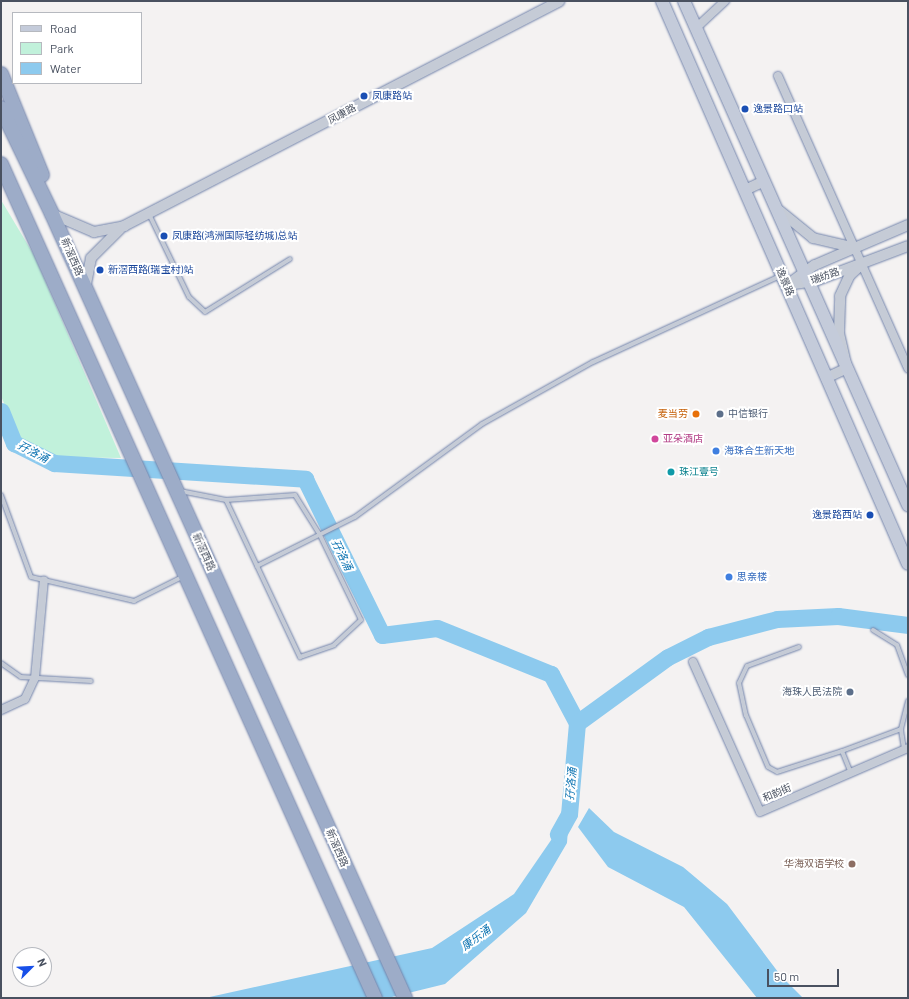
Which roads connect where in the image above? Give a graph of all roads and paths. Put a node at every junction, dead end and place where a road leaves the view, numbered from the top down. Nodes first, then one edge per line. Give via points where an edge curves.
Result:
1 (559, 1) edge
2 (662, 1) edge
3 (684, 1) edge
4 (725, 1) edge
5 (544, 4) edge
6 (696, 28) junction
7 (1, 74) edge
8 (778, 76) dead end
9 (1, 108) edge
10 (1, 164) edge
11 (1, 181) edge
12 (764, 181) junction
13 (745, 190) junction
14 (775, 206) junction
15 (24, 214) junction
16 (52, 214) junction
17 (149, 214) junction
18 (908, 225) edge
19 (124, 226) junction
20 (908, 246) edge
21 (856, 247) junction
22 (290, 259) dead end
23 (863, 263) junction
24 (807, 277) junction
25 (784, 280) junction
26 (86, 288) junction
27 (847, 368) junction
28 (908, 368) edge
29 (826, 378) junction
30 (176, 490) junction
31 (1, 495) edge
32 (226, 500) junction
33 (908, 505) edge
34 (320, 534) junction
35 (908, 564) edge
36 (257, 566) junction
37 (186, 575) junction
38 (44, 580) junction
39 (873, 630) dead end
40 (799, 647) dead end
41 (693, 662) dead end
42 (1, 663) edge
43 (908, 675) edge
44 (35, 678) junction
45 (91, 681) dead end
46 (908, 701) edge
47 (1, 710) edge
48 (901, 729) junction
49 (906, 749) edge
50 (842, 751) junction
51 (851, 772) junction
52 (375, 998) edge
53 (405, 998) edge

1 - 5 street, 凤康路
2 - 13 main road, 逸景路
3 - 6 main road
4 - 6 street
5 - 17 street, 凤康路
6 - 12 main road
7 - 16 highway via 30,139
8 - 21 street
9 - 16 highway, 新滘西路
10 - 15 highway
11 - 15 street
12 - 13 street
12 - 14 main road
13 - 25 main road, 逸景路
14 - 21 street via 810,237 822,243
14 - 24 main road
15 - 37 highway
16 - 19 street via 94,232
16 - 26 highway, 新滘西路
17 - 19 street, 凤康路
17 - 22 lane via 189,297 205,312
18 - 21 street
19 - 26 street via 91,258
20 - 23 street, 瑞纺路
21 - 23 street
21 - 24 street
23 - 24 street, 瑞纺路
23 - 27 street via 850,275 840,296 838,332
23 - 28 street
24 - 25 street, 瑞纺路
24 - 27 main road
25 - 29 main road, 逸景路
25 - 34 lane via 593,362 482,424 355,517
26 - 30 highway, 新滘西路
27 - 29 street
27 - 33 main road
29 - 35 main road, 逸景路
30 - 32 lane
30 - 53 highway, 新滘西路
31 - 38 lane via 31,577
32 - 34 lane via 295,495
32 - 36 lane
34 - 36 lane
34 - 36 lane via 361,620 334,645 300,657
37 - 38 lane via 134,601
37 - 52 highway
38 - 44 street
39 - 43 lane via 897,645
40 - 50 lane via 747,666 739,683 746,715 768,766 777,772
41 - 51 street, 和韵街 via 760,812
42 - 44 lane via 21,677
44 - 45 lane
44 - 47 street via 25,699
46 - 48 lane
48 - 49 lane
48 - 50 lane
49 - 51 street, 和韵街
50 - 51 lane

